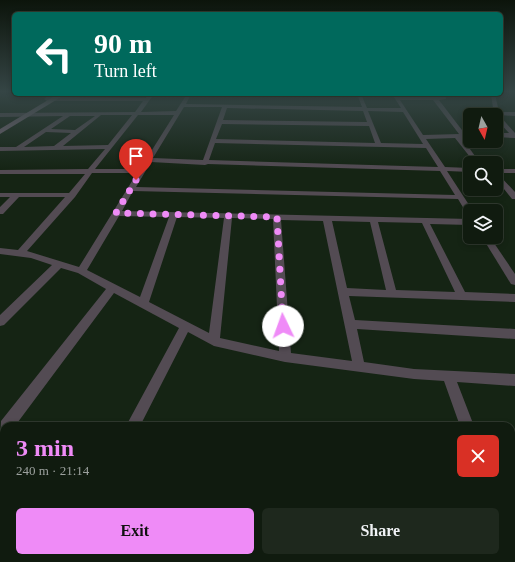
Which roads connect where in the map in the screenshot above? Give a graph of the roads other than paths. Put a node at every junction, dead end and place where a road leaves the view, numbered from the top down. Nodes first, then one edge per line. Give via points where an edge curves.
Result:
1 (23, 118) edge
2 (62, 118) edge
3 (95, 118) edge
4 (134, 118) edge
5 (174, 118) edge
6 (220, 118) edge
7 (368, 118) edge
8 (409, 118) edge
9 (450, 118) edge
10 (219, 122) junction
11 (503, 123) edge
12 (371, 124) junction
13 (45, 130) junction
14 (0, 132) edge
15 (77, 132) junction
16 (463, 135) edge
17 (503, 135) edge
18 (514, 135) edge
19 (463, 136) edge
20 (421, 137) junction
21 (213, 141) junction
22 (379, 145) junction
23 (427, 146) junction
24 (110, 147) junction
25 (0, 148) edge
26 (18, 148) junction
27 (56, 148) junction
28 (469, 148) edge
29 (472, 156) dead end
30 (148, 160) junction
31 (205, 162) junction
32 (443, 170) junction
33 (463, 170) edge
34 (91, 171) junction
35 (142, 171) junction
36 (503, 171) edge
37 (515, 171) edge
38 (0, 172) edge
39 (503, 183) edge
40 (131, 189) junction
41 (0, 195) edge
42 (17, 195) junction
43 (72, 195) junction
44 (461, 197) junction
45 (515, 197) edge
46 (465, 204) edge
47 (0, 212) edge
48 (116, 213) junction
49 (174, 214) junction
50 (228, 216) junction
51 (277, 217) junction
52 (327, 218) junction
53 (373, 220) junction
54 (425, 221) junction
55 (463, 222) edge
56 (491, 244) edge
57 (2, 253) edge
58 (20, 254) junction
59 (59, 264) junction
60 (81, 271) junction
61 (515, 282) edge
62 (113, 287) junction
63 (343, 292) junction
64 (392, 293) junction
65 (462, 296) junction
66 (515, 298) edge
67 (143, 303) junction
68 (0, 322) edge
69 (350, 324) junction
70 (186, 325) junction
71 (515, 334) edge
72 (214, 341) junction
73 (285, 357) junction
74 (359, 366) junction
75 (448, 376) junction
76 (515, 380) edge
77 (9, 422) edge
78 (135, 422) edge
79 (465, 422) edge

1 - 14 street
2 - 13 street
3 - 15 street
4 - 24 street
5 - 30 street
6 - 10 street
7 - 12 street
8 - 20 street
9 - 16 street
10 - 12 street
10 - 21 street
11 - 18 street
12 - 22 street
13 - 15 street
13 - 26 street
15 - 27 street
17 - 18 street
19 - 20 street
20 - 23 street
21 - 22 street
21 - 31 street
22 - 23 street
23 - 32 street
24 - 27 street
24 - 34 street
25 - 26 street
26 - 27 street
28 - 29 street
30 - 31 street
30 - 35 street
31 - 32 street
32 - 33 street
32 - 44 street
34 - 35 street
34 - 38 street
34 - 43 street
35 - 40 street
36 - 37 street
39 - 45 street
40 - 44 street
40 - 48 street
41 - 42 street
42 - 43 street
42 - 47 street
43 - 58 street
44 - 46 street
48 - 49 street
48 - 60 street
49 - 50 street
49 - 67 street
50 - 51 street
50 - 72 street
51 - 52 street
51 - 73 street
52 - 53 street
52 - 63 street
53 - 54 street
53 - 64 street
54 - 55 street
54 - 65 street
56 - 61 street
57 - 58 street
58 - 59 street via 32,255
59 - 60 street
59 - 68 street
60 - 62 street
62 - 67 street
62 - 77 street
63 - 64 street
63 - 69 street
64 - 65 street
65 - 66 street
67 - 70 street
69 - 71 street
69 - 74 street
70 - 72 street
70 - 78 street
72 - 73 street
73 - 74 street
74 - 75 street
75 - 76 street
75 - 79 street

